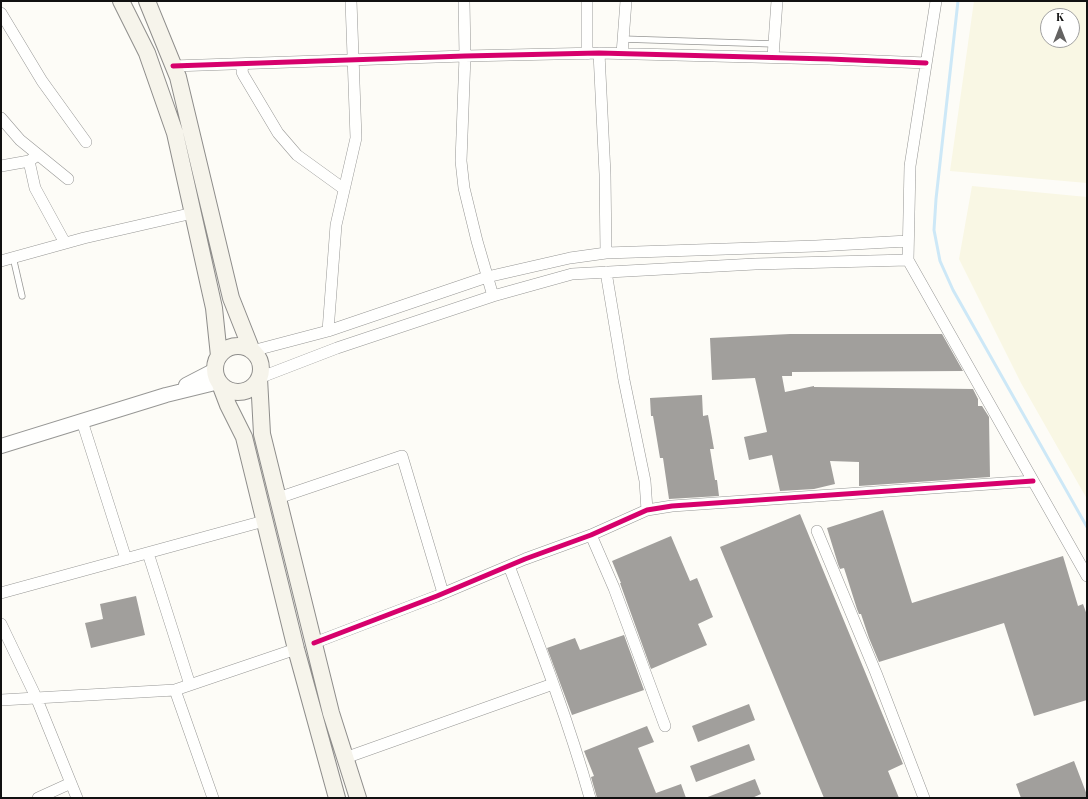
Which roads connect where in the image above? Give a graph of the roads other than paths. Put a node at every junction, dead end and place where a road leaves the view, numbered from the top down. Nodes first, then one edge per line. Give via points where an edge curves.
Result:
1 (121, 1) edge
2 (147, 1) edge
3 (350, 1) edge
4 (464, 1) edge
5 (587, 1) edge
6 (626, 1) edge
7 (777, 1) edge
8 (936, 1) edge
9 (1, 13) edge
10 (623, 39) junction
11 (774, 44) junction
12 (599, 53) junction
13 (587, 54) junction
14 (622, 54) junction
15 (465, 56) junction
16 (773, 57) junction
17 (353, 59) junction
18 (926, 63) junction
19 (242, 64) junction
20 (173, 66) junction
21 (2, 122) edge
22 (86, 142) dead end
23 (33, 158) junction
24 (1, 166) edge
25 (68, 179) dead end
26 (344, 189) junction
27 (193, 213) junction
28 (908, 241) junction
29 (65, 243) junction
30 (606, 253) junction
31 (12, 257) junction
32 (908, 260) junction
33 (1, 261) edge
34 (606, 272) junction
35 (487, 277) junction
36 (22, 296) dead end
37 (493, 296) junction
38 (328, 330) junction
39 (252, 350) junction
40 (218, 373) junction
41 (260, 378) junction
42 (82, 421) junction
43 (1, 446) edge
44 (1033, 481) junction
45 (278, 498) junction
46 (647, 510) junction
47 (264, 521) junction
48 (817, 531) dead end
49 (591, 535) junction
50 (148, 553) junction
51 (126, 559) junction
52 (509, 566) junction
53 (1087, 576) edge
54 (1, 593) edge
55 (444, 593) junction
56 (1, 624) edge
57 (314, 643) junction
58 (296, 649) junction
59 (553, 684) junction
60 (190, 685) junction
61 (175, 690) junction
62 (36, 697) junction
63 (1, 700) edge
64 (665, 726) dead end
65 (345, 758) junction
66 (71, 783) junction
67 (38, 798) edge
68 (78, 798) edge
69 (213, 798) edge
70 (337, 798) edge
71 (358, 798) edge
72 (590, 798) edge
73 (924, 798) edge

1 - 27 main road via 147,53 175,133
2 - 20 main road
3 - 17 street
4 - 15 street
5 - 13 street
6 - 10 street
7 - 11 street
8 - 18 street
9 - 22 street via 42,81
10 - 11 lane
10 - 14 street
11 - 16 street
12 - 13 street
12 - 14 street
12 - 30 street
13 - 15 street
14 - 16 street
15 - 17 street
15 - 35 street via 461,161 464,188
16 - 18 street
17 - 19 street
17 - 26 street via 356,138
18 - 28 street via 910,166
19 - 20 street
19 - 26 street via 244,76 278,133 297,155
20 - 39 main road via 178,77 231,298
21 - 23 street
23 - 24 street
23 - 25 street
23 - 29 street via 35,188
26 - 38 street via 336,225
27 - 29 street
27 - 40 main road via 214,308
28 - 30 street
28 - 32 street
29 - 31 street
30 - 35 street via 570,258
31 - 33 street
31 - 36 lane
32 - 34 street via 755,264
32 - 44 street
34 - 37 street via 572,274
34 - 46 street via 624,380 645,481
35 - 37 street
35 - 38 street
37 - 41 street via 337,348
38 - 39 street
39 - 40 main road via 238,346 224,351
39 - 41 main road via 260,362
40 - 41 main road via 226,389 234,392 249,389
40 - 42 street via 166,395
40 - 47 main road via 228,405 244,438
41 - 45 main road via 262,434
42 - 43 street
42 - 51 street
44 - 46 street via 680,505
44 - 53 street
45 - 55 street via 402,456
45 - 57 main road
46 - 49 street
47 - 50 street
47 - 58 main road
48 - 73 street
49 - 52 street
49 - 64 street via 614,588
50 - 51 street
50 - 60 street
51 - 54 street
52 - 55 street
52 - 59 street
55 - 57 street
56 - 62 street
57 - 65 main road via 331,714
58 - 60 street
58 - 70 main road
59 - 65 street
59 - 72 street
60 - 61 street
61 - 62 street
61 - 69 street
62 - 63 street
62 - 66 street
65 - 71 main road
66 - 67 street
66 - 68 street

